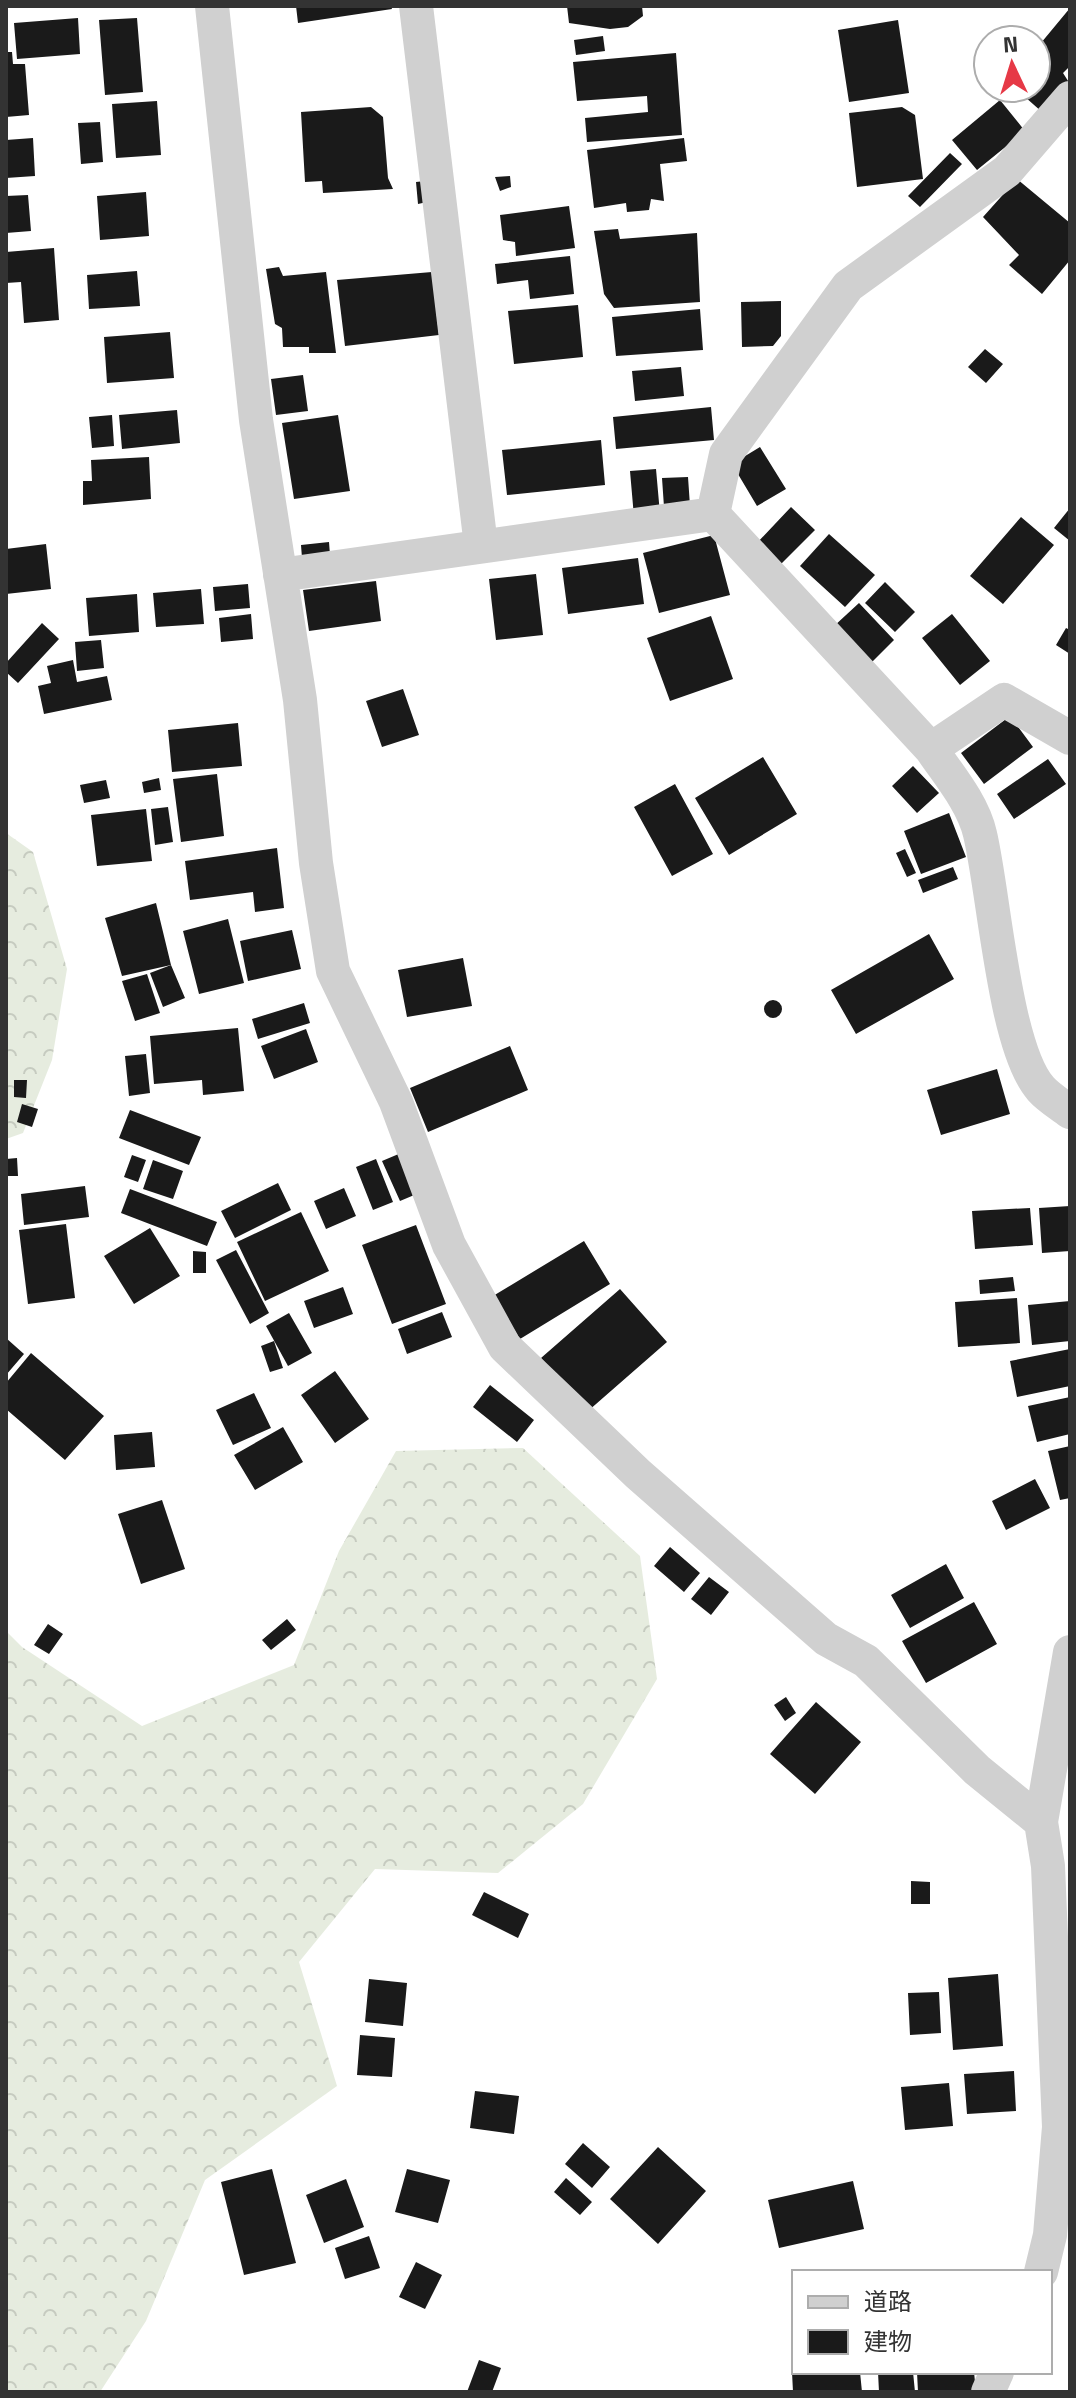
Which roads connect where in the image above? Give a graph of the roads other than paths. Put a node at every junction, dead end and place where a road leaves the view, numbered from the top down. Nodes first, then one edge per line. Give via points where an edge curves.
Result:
1 (212, 6) edge
2 (416, 6) edge
3 (1070, 98) edge
4 (713, 514) junction
5 (481, 546) junction
6 (280, 575) junction
7 (1070, 738) edge
8 (931, 749) junction
9 (1070, 1112) edge
10 (1070, 1652) edge
11 (1041, 1822) junction
12 (1041, 2270) edge

1 - 6 street via 256,420
2 - 5 street
3 - 4 street via 1007,171 848,286 726,454
4 - 5 street
4 - 8 street
5 - 6 street
6 - 11 street via 333,971 396,1102 449,1245 505,1347 638,1474 826,1639 866,1661 977,1770
7 - 8 street via 1004,700
8 - 9 street via 980,831 1021,1050 1040,1088
10 - 11 street
11 - 12 street via 1048,1866 1059,2127 1050,2235

